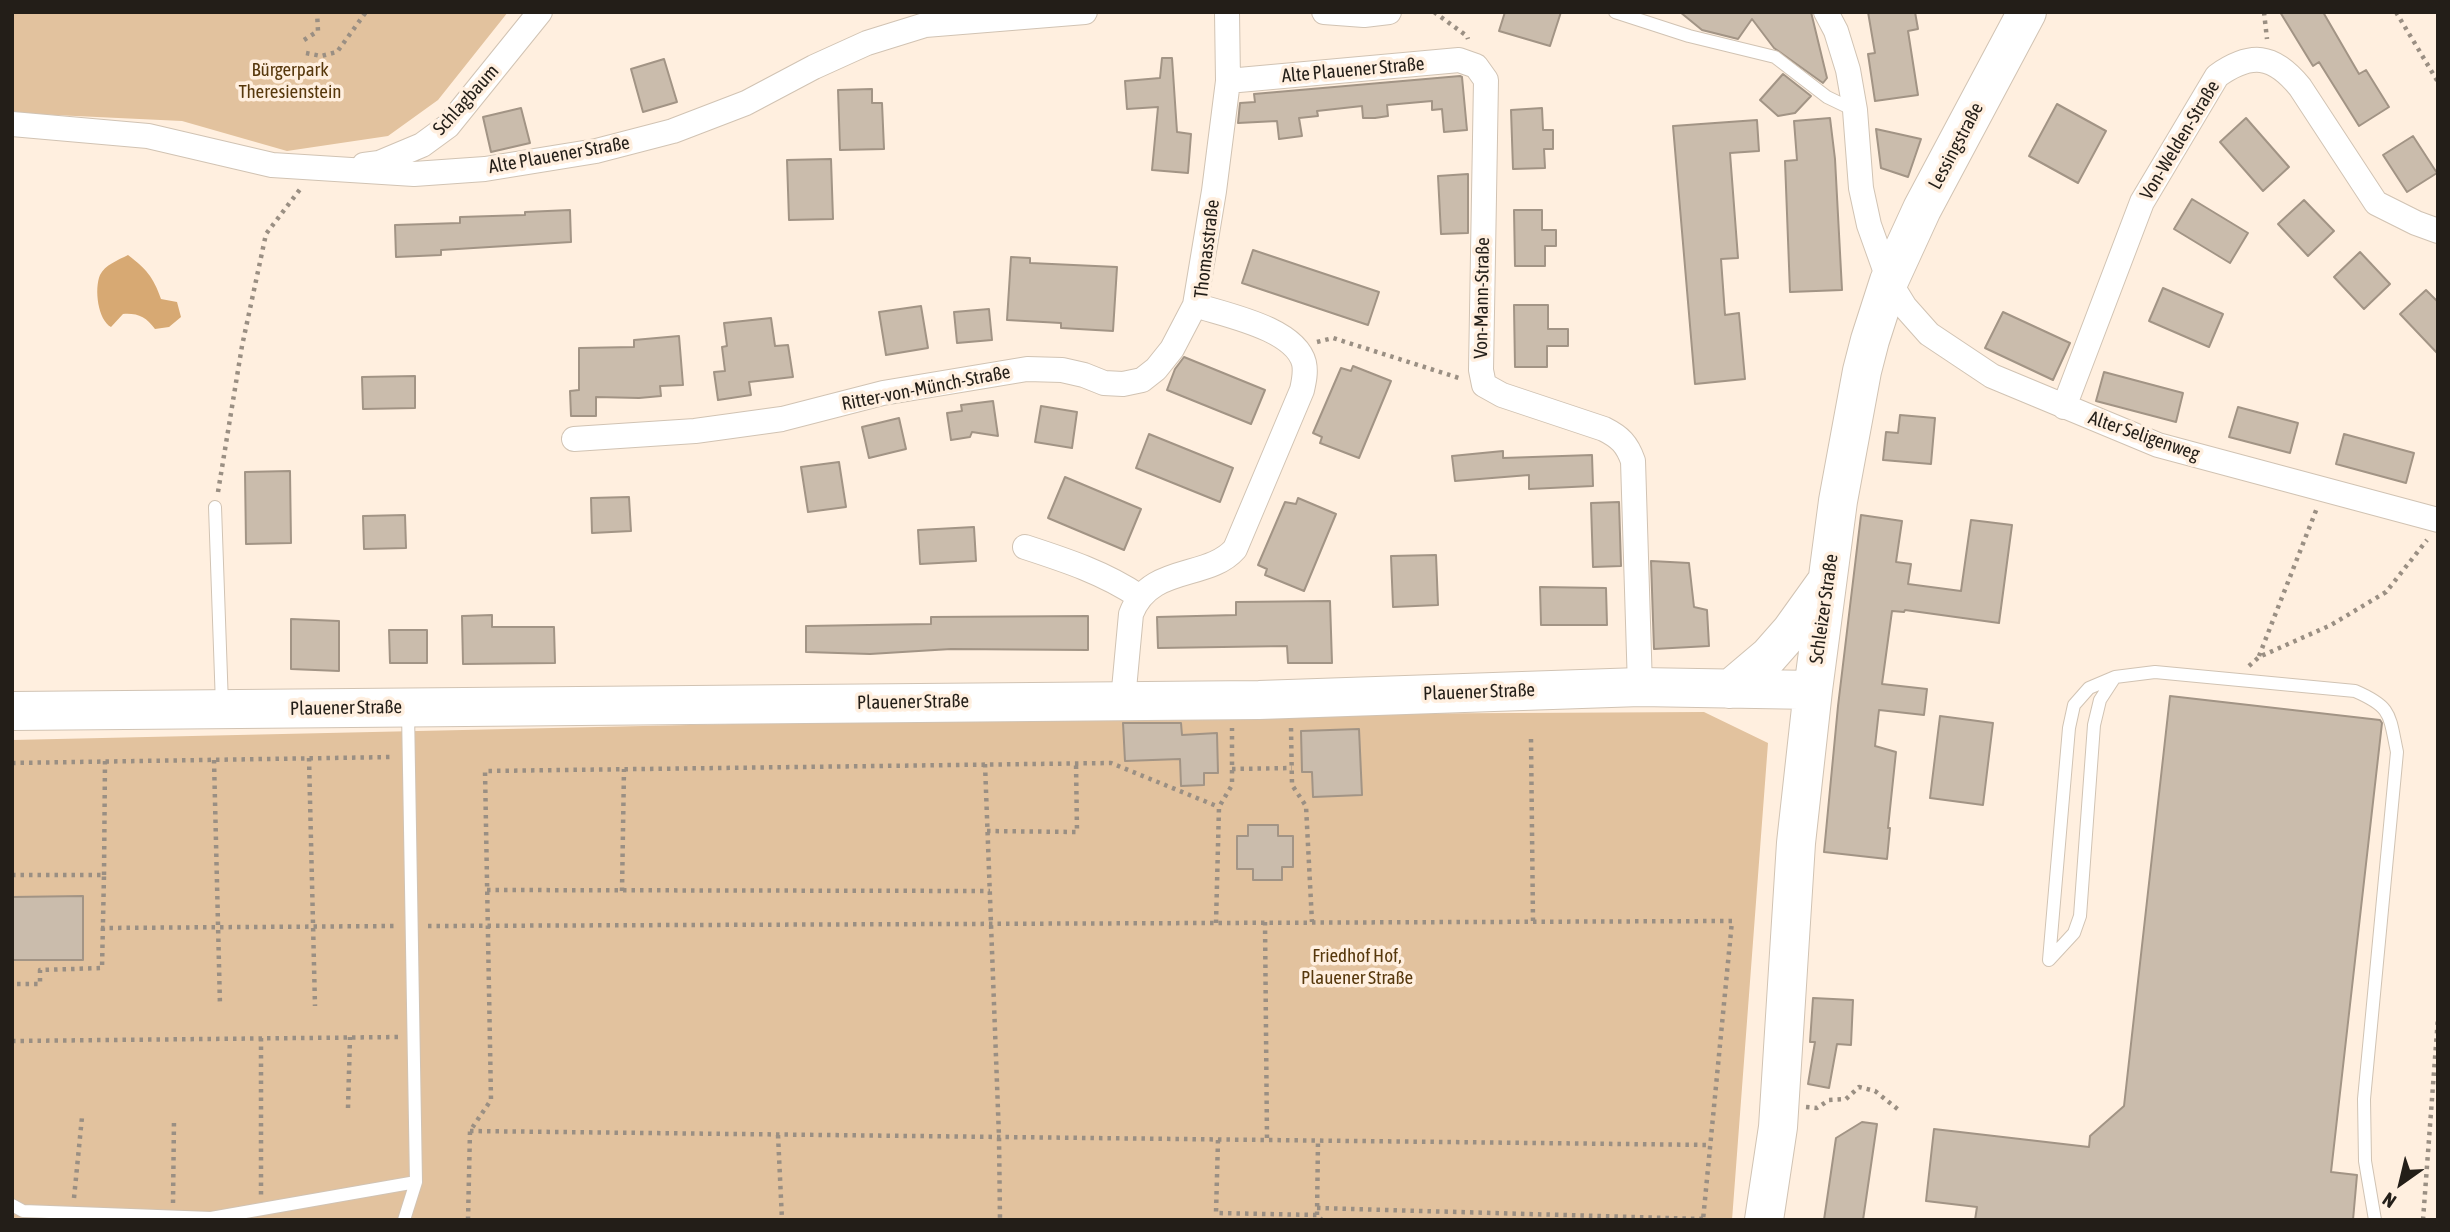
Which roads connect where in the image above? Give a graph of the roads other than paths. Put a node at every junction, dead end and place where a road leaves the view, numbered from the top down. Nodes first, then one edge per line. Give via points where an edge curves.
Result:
1 (540, 12) edge
2 (1086, 12) edge
3 (1227, 12) edge
4 (1324, 12) edge
5 (1389, 12) edge
6 (1615, 12) edge
7 (1826, 12) edge
8 (2027, 12) edge
9 (1476, 66) joint
10 (1228, 81) junction
11 (1855, 110) junction
12 (12, 124) edge
13 (324, 169) junction
14 (2438, 231) edge
15 (1889, 281) junction
16 (1195, 305) junction
17 (2064, 407) junction
18 (574, 439) dead end
19 (215, 507) road end
20 (2433, 529) edge
21 (1025, 547) dead end
22 (1828, 580) junction
23 (1140, 597) junction
24 (2115, 677) junction
25 (1640, 687) junction
26 (1730, 689) junction
27 (1813, 690) junction
28 (1123, 700) junction
29 (408, 707) junction
30 (222, 709) junction
31 (12, 711) edge
32 (416, 1182) junction
33 (12, 1205) edge
34 (404, 1220) edge
35 (1763, 1220) edge
36 (2375, 1220) edge

1 - 13 street, Schlagbaum via 447,126 422,145 379,163
2 - 13 street, Alte Plauener Straße via 925,24 867,43 746,103 673,131 596,151 414,174
3 - 10 street, Thomasstraße
4 - 5 street
6 - 11 lane via 1775,57 1827,97
7 - 11 street via 1844,57
8 - 15 main road, Lessingstraße via 1922,209
9 - 10 street, Alte Plauener Straße via 1459,60
9 - 25 street, Von-Mann-Straße via 1486,80 1483,385 1604,429 1628,448 1633,461
10 - 16 street, Thomasstraße
11 - 15 street via 1861,188
12 - 13 street, Alte Plauener Straße via 148,136 272,165
14 - 17 street, Von-Welden-Straße via 2376,203 2287,71 2254,59 2235,63 2217,76 2142,202
15 - 17 street, Alter Seligenweg via 1929,334 1992,376
15 - 22 main road, Schleizer Straße via 1862,371
16 - 18 street, Ritter-von-Münch-Straße via 1172,349 1142,380 1104,383 1062,370 1027,369 883,393 782,419 695,431
16 - 23 street, Thomasstraße via 1282,336 1297,348 1306,376 1236,549 1228,558 1172,577
17 - 20 street, Alter Seligenweg via 2158,445 2325,490
19 - 30 lane
21 - 23 street via 1096,572
22 - 26 main road via 1769,656
22 - 27 main road, Schleizer Straße
23 - 28 street via 1131,614
24 - 24 lane via 2100,700 2094,724 2080,916 2074,933 2049,960 2074,705 2089,688
24 - 36 lane via 2155,672 2354,691 2379,701 2390,718 2397,752 2364,1099 2365,1161
25 - 26 main road, Plauener Straße
25 - 28 main road, Plauener Straße
26 - 27 main road, Plauener Straße
27 - 35 main road, Schleizer Straße via 1796,843 1774,1163
28 - 29 main road, Plauener Straße
29 - 30 main road, Plauener Straße
29 - 32 lane
30 - 31 main road, Plauener Straße
32 - 33 lane via 211,1218 23,1211
32 - 34 lane

